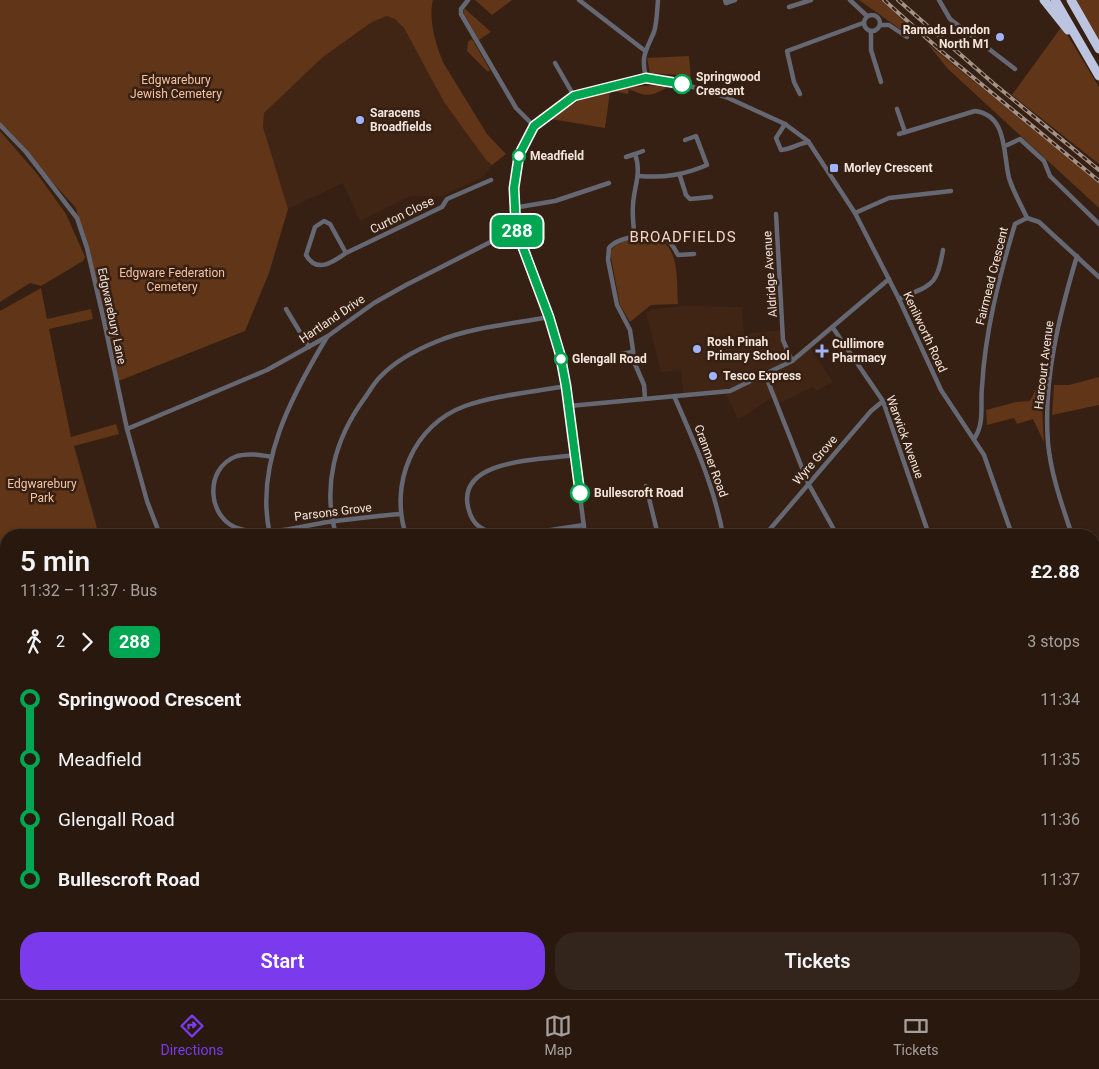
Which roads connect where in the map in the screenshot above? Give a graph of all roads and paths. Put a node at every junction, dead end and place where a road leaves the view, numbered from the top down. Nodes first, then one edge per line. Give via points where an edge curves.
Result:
1 (468, 0) edge
2 (579, 0) edge
3 (664, 0) edge
4 (725, 0) edge
5 (735, 0) edge
6 (811, 0) edge
7 (850, 0) edge
8 (939, 0) edge
9 (1044, 0) edge
10 (1056, 0) edge
11 (1071, 0) edge
12 (658, 1) edge
13 (789, 7) dead end
14 (867, 16) junction
15 (863, 23) junction
16 (880, 25) junction
17 (872, 32) junction
18 (907, 38) dead end
19 (1076, 39) junction
20 (644, 50) junction
21 (1099, 50) edge
22 (555, 63) dead end
23 (1014, 69) dead end
24 (1099, 76) edge
25 (646, 78) junction
26 (881, 82) dead end
27 (800, 94) dead end
28 (574, 96) junction
29 (897, 110) dead end
30 (0, 124) edge
31 (784, 124) junction
32 (534, 126) junction
33 (905, 132) junction
34 (899, 134) dead end
35 (685, 140) dead end
36 (809, 142) junction
37 (1005, 146) junction
38 (643, 151) dead end
39 (635, 154) junction
40 (626, 157) dead end
41 (639, 176) junction
42 (680, 176) junction
43 (491, 180) dead end
44 (609, 184) dead end
45 (951, 192) dead end
46 (711, 197) dead end
47 (514, 208) junction
48 (855, 213) junction
49 (776, 214) dead end
50 (1027, 218) junction
51 (1099, 224) edge
52 (516, 229) junction
53 (634, 236) junction
54 (943, 250) dead end
55 (346, 253) junction
56 (694, 254) dead end
57 (1077, 256) junction
58 (1099, 277) edge
59 (890, 279) junction
60 (900, 299) junction
61 (286, 309) dead end
62 (549, 317) junction
63 (833, 328) junction
64 (328, 336) junction
65 (309, 347) junction
66 (632, 352) junction
67 (605, 357) dead end
68 (792, 360) junction
69 (764, 374) junction
70 (566, 386) junction
71 (674, 396) junction
72 (645, 398) junction
73 (883, 401) junction
74 (569, 406) junction
75 (127, 429) junction
76 (974, 439) junction
77 (575, 455) junction
78 (272, 457) junction
79 (808, 482) junction
80 (646, 486) dead end
81 (400, 514) junction
82 (332, 521) junction
83 (584, 525) junction
84 (158, 529) edge
85 (241, 529) edge
86 (270, 529) edge
87 (291, 529) edge
88 (334, 529) edge
89 (404, 529) edge
90 (482, 529) edge
91 (557, 529) edge
92 (584, 529) edge
93 (657, 529) edge
94 (722, 529) edge
95 (770, 529) edge
96 (834, 529) edge
97 (927, 529) edge
98 (1010, 529) edge
99 (1070, 529) edge

1 - 32 street via 461,14 516,108
2 - 20 street
3 - 12 street
4 - 5 street
6 - 13 street
7 - 14 street
8 - 23 street via 950,18
9 - 19 highway
10 - 19 highway
11 - 21 highway
12 - 20 street via 654,30
14 - 15 street
14 - 16 street via 878,17
15 - 17 street
15 - 27 street via 787,51
16 - 17 street
16 - 18 street via 889,25
17 - 26 street via 871,50
19 - 24 highway
20 - 25 street
22 - 28 street
25 - 28 street
25 - 31 street via 673,81 726,97
28 - 32 street
29 - 33 street
30 - 75 street, Edgwarebury Lane via 77,218 102,312
31 - 36 street
31 - 36 street via 776,138 781,150
32 - 47 street via 517,162
33 - 34 street
33 - 37 street via 975,111 983,112 998,126
35 - 42 street via 696,136 707,165
36 - 48 street, Kenilworth Road
37 - 50 street via 1009,178
37 - 51 street via 1020,139 1044,161 1050,176
38 - 39 street
39 - 40 street
39 - 41 street
41 - 42 street
41 - 53 street via 633,206
42 - 46 street via 690,198
43 - 55 street, Curton Close via 447,199 442,207
44 - 47 street via 555,201
45 - 48 street via 889,198
47 - 52 street
48 - 59 street, Kenilworth Road
49 - 68 street, Aldridge Avenue via 784,340
50 - 57 street via 1039,222
50 - 76 street, Fairmead Crescent via 1015,224 1001,270 987,339 981,429
52 - 62 street
52 - 64 street, Hartland Drive via 374,303
53 - 56 street via 661,236 670,242 678,255
53 - 66 street via 612,244 608,260 617,304 630,330
54 - 60 street via 939,274 933,284
55 - 55 street, Curton Close via 330,224 324,221 315,227 306,256 314,265 324,266
57 - 58 street
57 - 99 street, Harcourt Avenue via 1057,330 1048,404 1052,468
59 - 60 street, Kenilworth Road
59 - 63 street
60 - 76 street, Kenilworth Road via 941,390
61 - 65 street
62 - 70 street
62 - 82 street via 438,340 380,377 353,414 334,461
63 - 68 street
63 - 73 street, Warwick Avenue
64 - 65 street, Hartland Drive
64 - 78 street via 289,407
65 - 75 street, Hartland Drive via 211,395
66 - 67 street
66 - 72 street via 644,385
68 - 69 street
69 - 71 street via 730,391
69 - 79 street
70 - 74 street
70 - 81 street via 487,400 463,407 445,417 426,432 404,469
71 - 72 street
71 - 94 street, Cranmer Road via 705,468
72 - 74 street
73 - 79 street, Wyre Grove
73 - 97 street, Warwick Avenue
74 - 77 street
75 - 84 street, Edgwarebury Lane
76 - 98 street, Kenilworth Road via 990,470
77 - 83 street
77 - 90 street via 500,466 477,477 467,492 470,513
78 - 85 street, Parsons Grove via 237,456 216,476 214,501 225,521
78 - 86 street via 268,475
79 - 95 street, Wyre Grove
79 - 96 street
80 - 93 street
81 - 82 street, Parsons Grove
81 - 89 street
82 - 87 street, Parsons Grove
82 - 88 street
83 - 91 street
83 - 92 street

